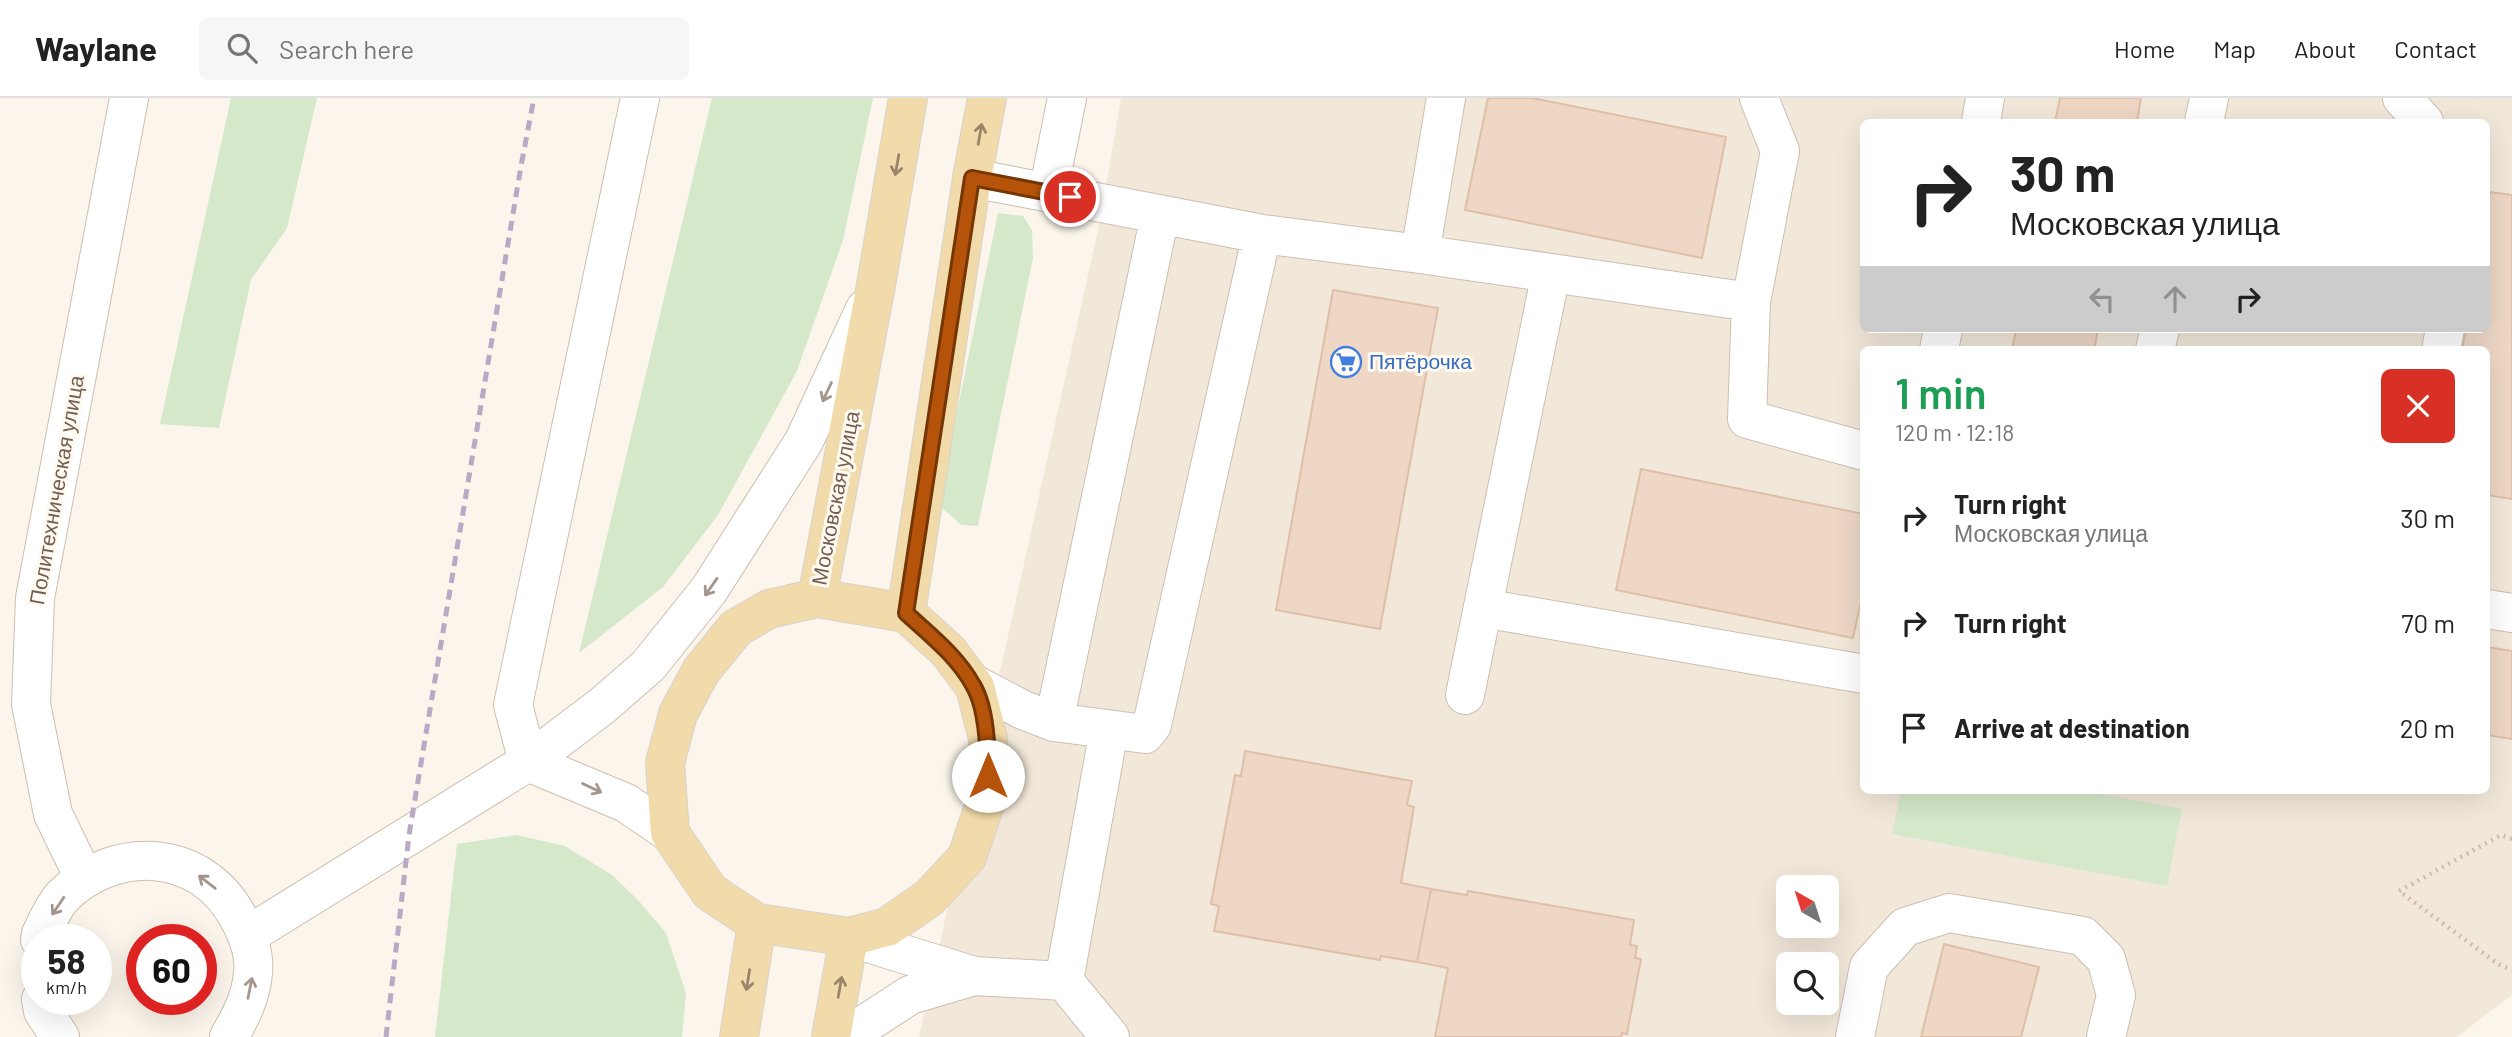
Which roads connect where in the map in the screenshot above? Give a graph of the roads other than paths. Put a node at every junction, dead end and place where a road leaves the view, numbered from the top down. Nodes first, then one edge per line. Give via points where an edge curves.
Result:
1 (130, 98) edge
2 (640, 98) edge
3 (908, 98) edge
4 (987, 98) edge
5 (1067, 98) edge
6 (1446, 98) edge
7 (1759, 98) edge
8 (1985, 98) edge
9 (2209, 98) edge
10 (2402, 98) edge
11 (1982, 119) edge
12 (2205, 119) edge
13 (2421, 119) edge
14 (972, 178) junction
15 (1048, 193) junction
16 (1160, 215) junction
17 (1262, 234) junction
18 (1419, 254) junction
19 (1551, 273) junction
20 (876, 285) junction
21 (1751, 302) junction
22 (1860, 450) edge
23 (817, 598) junction
24 (1483, 608) junction
25 (2490, 609) edge
26 (2512, 612) edge
27 (906, 613) junction
28 (736, 628) junction
29 (648, 666) junction
30 (1860, 673) edge
31 (972, 683) junction
32 (1465, 695) dead end
33 (1054, 722) junction
34 (1109, 730) junction
35 (528, 762) junction
36 (670, 833) junction
37 (85, 878) junction
38 (758, 923) junction
39 (48, 924) edge
40 (248, 935) junction
41 (849, 937) junction
42 (974, 976) junction
43 (1065, 981) junction
44 (46, 1015) edge
45 (60, 1037) edge
46 (229, 1037) edge
47 (739, 1037) edge
48 (831, 1037) edge
49 (854, 1037) edge
50 (1110, 1037) edge
51 (1855, 1037) edge
52 (2106, 1037) edge

1 - 37 street, Политехническая улица via 35,598 31,704 53,814
2 - 35 street via 513,705
3 -> 20 main road, Московская улица
14 -> 4 main road
5 - 15 street
6 - 18 street
7 - 21 street via 1780,150
8 - 11 street
9 - 12 street
10 - 13 street
14 - 15 street
14 - 27 main road
15 - 16 street
16 - 17 street
16 - 33 street
17 - 18 street
17 - 34 street via 1152,725 1144,734
18 - 19 street
19 - 21 street
19 - 24 street
20 - 23 main road, Московская улица
20 -> 29 street via 803,441 709,590
21 - 22 street via 1747,419
23 - 27 main road
23 - 28 main road, Московская улица via 769,608
24 - 30 street
24 - 32 street
25 - 26 street
27 - 31 main road via 948,651
28 - 29 street
28 - 36 main road, Московская улица via 701,671 678,714 665,763
29 - 35 street
31 - 33 street
31 - 41 main road via 988,738 988,795 967,857 929,898 887,927
33 - 34 street
34 - 43 street
35 -> 36 street via 626,803
35 - 40 street
36 - 38 main road via 710,892
37 -> 39 street via 60,900
40 -> 37 street via 220,892 201,876 164,861 126,861
38 - 41 main road
38 -> 47 main road
46 -> 40 street via 246,1006 253,971
41 - 42 street
48 -> 41 main road
42 - 43 street
42 - 49 street via 910,995 864,1025
43 - 50 street
44 - 45 street
51 - 52 street via 1869,967 1905,927 1949,913 2083,936 2106,959 2116,995

